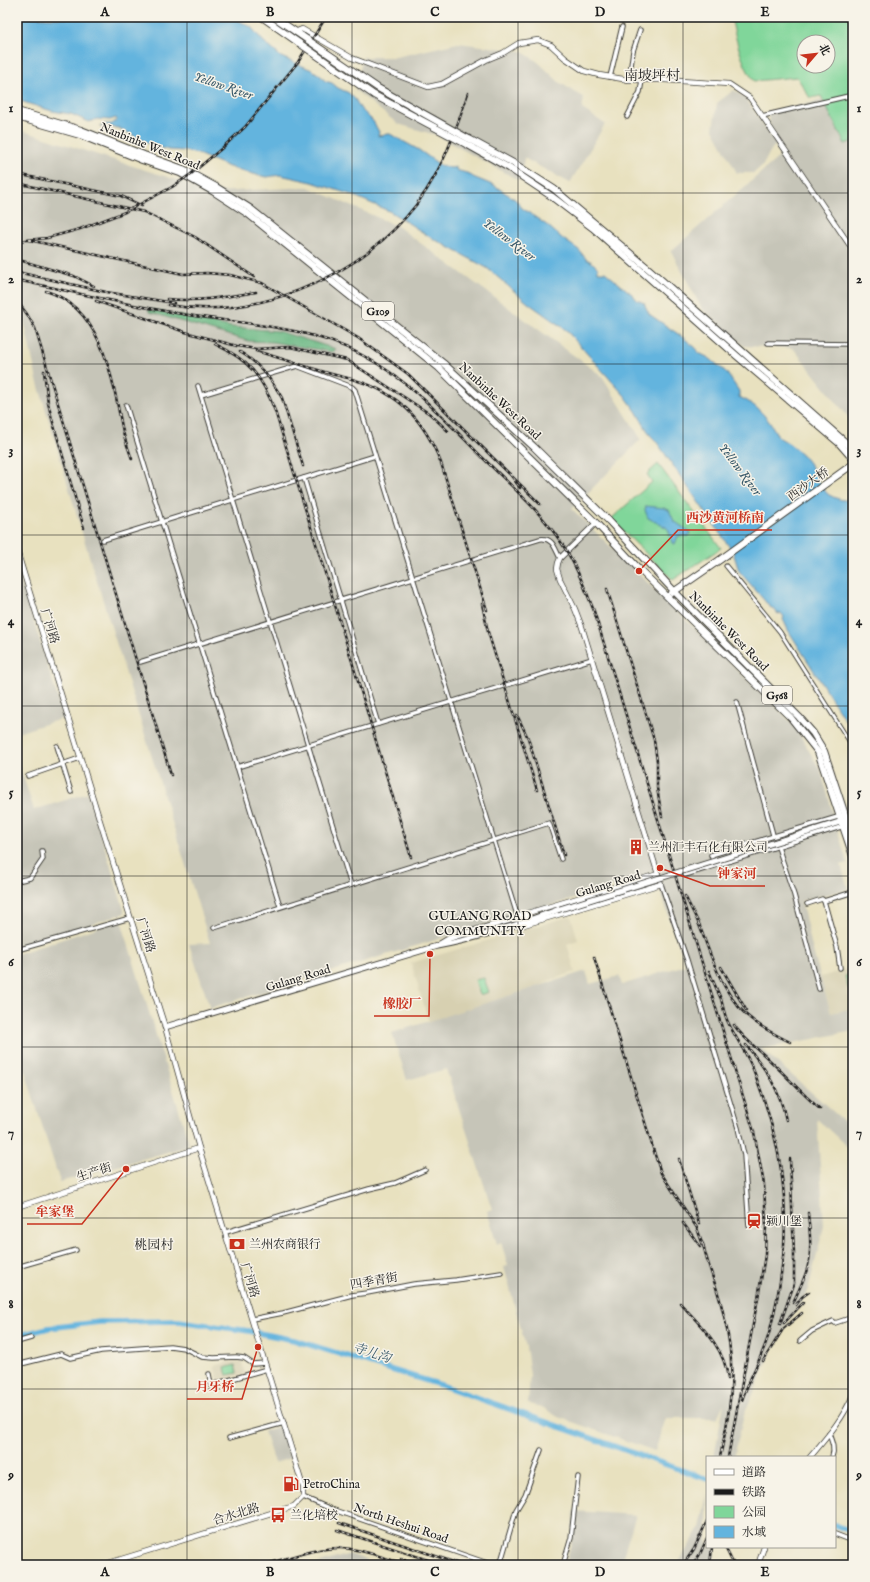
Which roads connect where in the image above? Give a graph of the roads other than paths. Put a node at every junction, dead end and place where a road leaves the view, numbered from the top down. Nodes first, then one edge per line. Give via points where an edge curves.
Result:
1 (262, 17) edge
2 (274, 17) edge
3 (622, 27) dead end
4 (640, 30) dead end
5 (295, 32) junction
6 (610, 77) junction
7 (629, 80) junction
8 (642, 80) junction
9 (853, 94) edge
10 (17, 111) edge
11 (762, 116) junction
12 (17, 117) edge
13 (627, 117) dead end
14 (467, 142) junction
15 (595, 226) junction
16 (853, 250) edge
17 (768, 343) dead end
18 (853, 344) edge
19 (739, 353) junction
20 (198, 386) dead end
21 (201, 395) junction
22 (126, 405) dead end
23 (841, 441) junction
24 (853, 449) edge
25 (375, 456) junction
26 (852, 465) edge
27 (304, 478) junction
28 (233, 500) junction
29 (161, 521) junction
30 (596, 523) junction
31 (103, 540) dead end
32 (17, 551) edge
33 (560, 558) junction
34 (726, 566) dead end
35 (413, 577) junction
36 (674, 591) junction
37 (668, 596) junction
38 (341, 600) junction
39 (270, 622) junction
40 (198, 644) junction
41 (592, 659) junction
42 (140, 662) dead end
43 (452, 702) junction
44 (738, 702) dead end
45 (378, 724) junction
46 (57, 746) dead end
47 (308, 746) junction
48 (853, 747) edge
49 (80, 758) junction
50 (62, 764) junction
51 (237, 768) junction
52 (28, 776) dead end
53 (71, 792) dead end
54 (844, 820) junction
55 (774, 835) junction
56 (853, 839) edge
57 (494, 840) junction
58 (778, 847) junction
59 (42, 851) dead end
60 (853, 856) edge
61 (560, 859) dead end
62 (715, 866) junction
63 (658, 874) junction
64 (685, 875) dead end
65 (17, 881) edge
66 (661, 884) junction
67 (351, 885) junction
68 (853, 892) edge
69 (824, 901) junction
70 (807, 904) dead end
71 (280, 906) junction
72 (130, 918) junction
73 (518, 921) junction
74 (214, 928) dead end
75 (17, 950) edge
76 (840, 968) dead end
77 (819, 989) dead end
78 (165, 1027) junction
79 (200, 1148) junction
80 (425, 1170) dead end
81 (17, 1207) edge
82 (749, 1226) dead end
83 (226, 1232) junction
84 (76, 1250) dead end
85 (17, 1267) edge
86 (501, 1273) dead end
87 (853, 1317) edge
88 (252, 1320) junction
89 (31, 1338) dead end
90 (800, 1341) dead end
91 (17, 1342) edge
92 (266, 1363) junction
93 (17, 1365) edge
94 (267, 1369) junction
95 (209, 1374) dead end
96 (853, 1395) edge
97 (284, 1423) junction
98 (829, 1434) junction
99 (229, 1438) dead end
100 (541, 1450) dead end
101 (811, 1456) edge
102 (832, 1456) edge
103 (578, 1477) dead end
104 (303, 1497) junction
105 (836, 1534) edge
106 (853, 1542) edge
107 (764, 1548) edge
108 (102, 1565) edge
109 (493, 1565) edge
110 (500, 1565) edge
111 (563, 1565) edge
112 (758, 1565) edge

1 - 14 main road, bridge via 374,95
2 - 5 main road
3 - 6 street
4 - 7 street via 633,51
5 - 6 street via 302,29 352,58 428,87 448,81 519,43 538,40 551,45 584,71
5 - 14 main road, bridge via 378,88
6 - 7 street
7 - 8 street
8 - 11 street via 729,84 750,98
8 - 13 street via 640,92
9 - 11 street
10 - 36 main road, Nanbinhe West Road / G109 via 81,130 183,169 251,209 443,363 583,495
11 - 16 street
12 - 30 main road, Nanbinhe West Road / G109 via 80,135 180,173 248,214 439,368
14 - 15 main road via 515,164 554,189
15 - 19 main road via 650,270
15 - 19 main road via 645,275
17 - 18 street
19 - 23 main road
20 - 21 street
21 - 25 street via 300,366 355,390
21 - 28 street
22 - 29 street
23 - 24 main road
23 - 26 main road
25 - 27 street
25 - 35 street
26 - 36 main road, 西沙大桥
27 - 28 street
27 - 38 street
28 - 29 street
28 - 39 street
29 - 31 street
29 - 40 street
30 - 33 street
30 - 37 main road, G109
32 - 49 street, 广河路
33 - 35 street via 552,542 545,538
33 - 41 street via 558,574 577,613
34 - 48 street via 780,632
35 - 38 street
35 - 43 street
36 - 37 main road, 西沙大桥
36 - 54 main road, Nanbinhe West Road / G568 via 813,733 824,751
37 - 54 main road, Nanbinhe West Road / G568 via 810,740 818,752
38 - 39 street
38 - 45 street
39 - 40 street
39 - 47 street
40 - 42 street
40 - 51 street
41 - 43 street
41 - 63 street
43 - 45 street
43 - 57 street
44 - 55 street
45 - 47 street
46 - 50 street
47 - 51 street
47 - 67 street
49 - 50 street
49 - 72 street, 广河路
50 - 52 street
50 - 53 street
51 - 71 street
54 - 55 street
54 - 56 main road, Nanbinhe West Road / G568
54 - 58 street
54 - 60 main road, Nanbinhe West Road / G568
54 - 73 main road, Gulang Road, bridge
55 - 62 street via 711,855
57 - 61 street via 549,823
57 - 67 street
57 - 73 street
58 - 62 street
58 - 77 street via 794,895
59 - 65 street via 43,859 30,878
62 - 64 street
63 - 66 street
63 - 73 street, Gulang Road via 521,915
66 - 73 street, Gulang Road via 524,925
66 - 82 street via 738,1128 744,1155
67 - 71 street
68 - 69 street
69 - 70 street via 822,899
69 - 76 street
71 - 74 street
72 - 75 street
72 - 78 street, 广河路
73 - 78 main road, Gulang Road via 450,938 437,946
78 - 79 street, 广河路
79 - 81 street, 生产街
79 - 83 street, 广河路
80 - 83 street via 395,1183
83 - 88 street, 广河路
84 - 85 street
86 - 88 street, 四季青街 via 352,1295
87 - 90 street via 835,1323 833,1321 812,1331
88 - 92 street, 广河路
89 - 91 street
92 - 93 street via 253,1364 244,1358 236,1357 202,1357 184,1348 170,1346 101,1351 70,1358 61,1354
92 - 94 street
94 - 95 street via 211,1385
94 - 97 street
96 - 98 street
97 - 99 street
97 - 104 street via 302,1481
98 - 101 street
98 - 102 street via 833,1444
100 - 110 street via 525,1495 516,1510
103 - 111 street via 570,1538
104 - 108 street, 合水北路 via 294,1506
104 - 109 street, North Heshui Road
105 - 106 street
107 - 112 street

